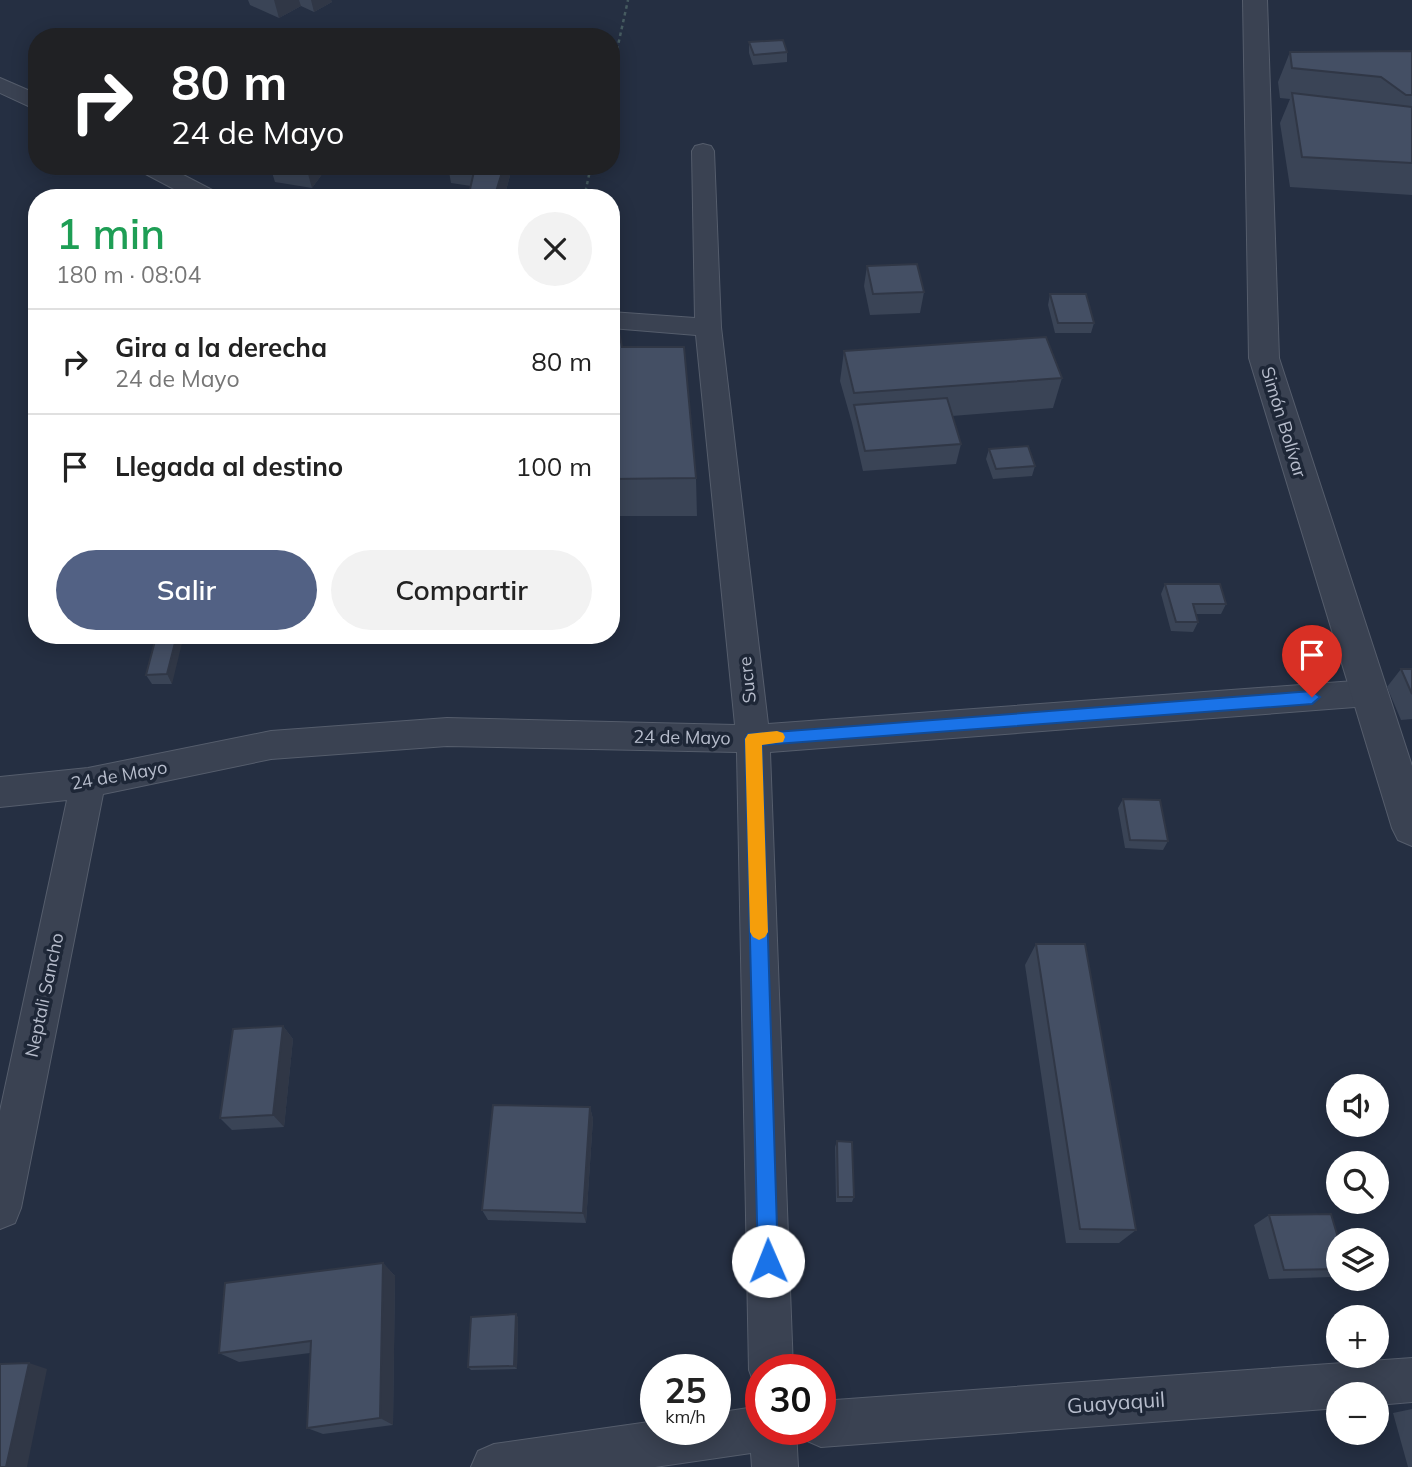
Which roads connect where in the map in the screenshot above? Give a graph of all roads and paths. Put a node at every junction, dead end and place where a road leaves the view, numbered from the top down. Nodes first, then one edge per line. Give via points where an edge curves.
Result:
1 (628, 0) edge
2 (1255, 0) edge
3 (620, 36) edge
4 (0, 84) edge
5 (28, 98) edge
6 (702, 151) dead end
7 (170, 175) edge
8 (194, 189) edge
9 (620, 321) edge
10 (708, 327) junction
11 (1368, 693) junction
12 (753, 739) junction
13 (88, 783) junction
14 (0, 792) edge
15 (1412, 828) edge
16 (0, 1208) edge
17 (771, 1354) edge
18 (1412, 1380) edge
19 (836, 1423) edge
20 (745, 1431) edge
21 (774, 1445) edge
22 (494, 1467) edge
23 (775, 1467) edge

1 - 3 path
2 - 11 street, Simón Bolívar via 1264,358
4 - 5 street
6 - 10 street, Sucre
7 - 8 street
9 - 10 street
10 - 12 street, Sucre
11 - 12 street, 24 de Mayo
11 - 15 street, Simón Bolívar
12 - 13 street, 24 de Mayo via 447,732 271,744
12 - 17 street, Sucre
13 - 14 street, 24 de Mayo
13 - 16 street, Neptali Sancho
18 - 19 street, Guayaquil
20 - 22 street
21 - 23 street

